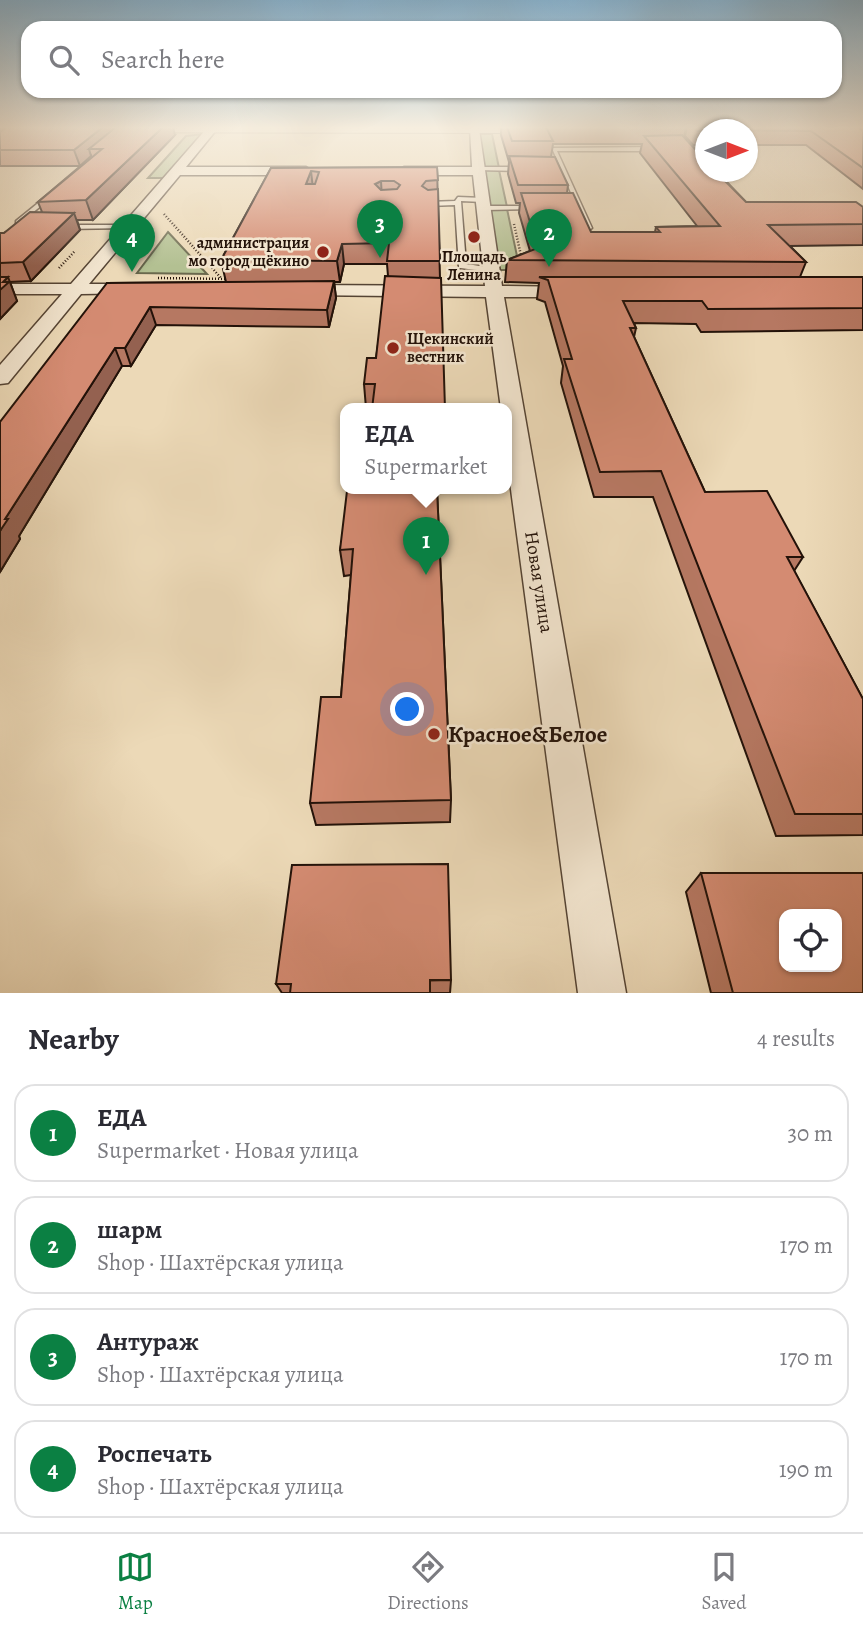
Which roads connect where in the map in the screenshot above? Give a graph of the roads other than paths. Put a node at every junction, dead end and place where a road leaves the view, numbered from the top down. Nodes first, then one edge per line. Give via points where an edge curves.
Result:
1 (174, 173) edge
2 (479, 173) edge
3 (564, 173) edge
4 (58, 189) edge
5 (428, 204) edge
6 (459, 204) junction
7 (483, 204) junction
8 (538, 208) edge
9 (566, 208) edge
10 (580, 208) junction
11 (24, 227) edge
12 (48, 227) edge
13 (128, 227) junction
14 (593, 237) edge
15 (493, 281) junction
16 (0, 289) edge
17 (76, 289) junction
18 (160, 289) edge
19 (285, 290) edge
20 (599, 292) edge
21 (0, 378) edge
22 (512, 403) edge
23 (512, 405) edge
24 (602, 993) edge

1 - 13 street
2 - 7 street, Новая улица
3 - 10 lane
4 - 11 lane via 17,223
5 - 6 lane
6 - 7 lane via 458,200
6 - 15 lane via 461,266
7 - 8 lane
7 - 15 street, Новая улица
9 - 10 lane
10 - 14 lane
12 - 13 lane
13 - 17 street
15 - 19 street
15 - 20 street
15 - 22 street, Новая улица
16 - 17 street
17 - 18 street
17 - 21 street
23 - 24 street, Новая улица

